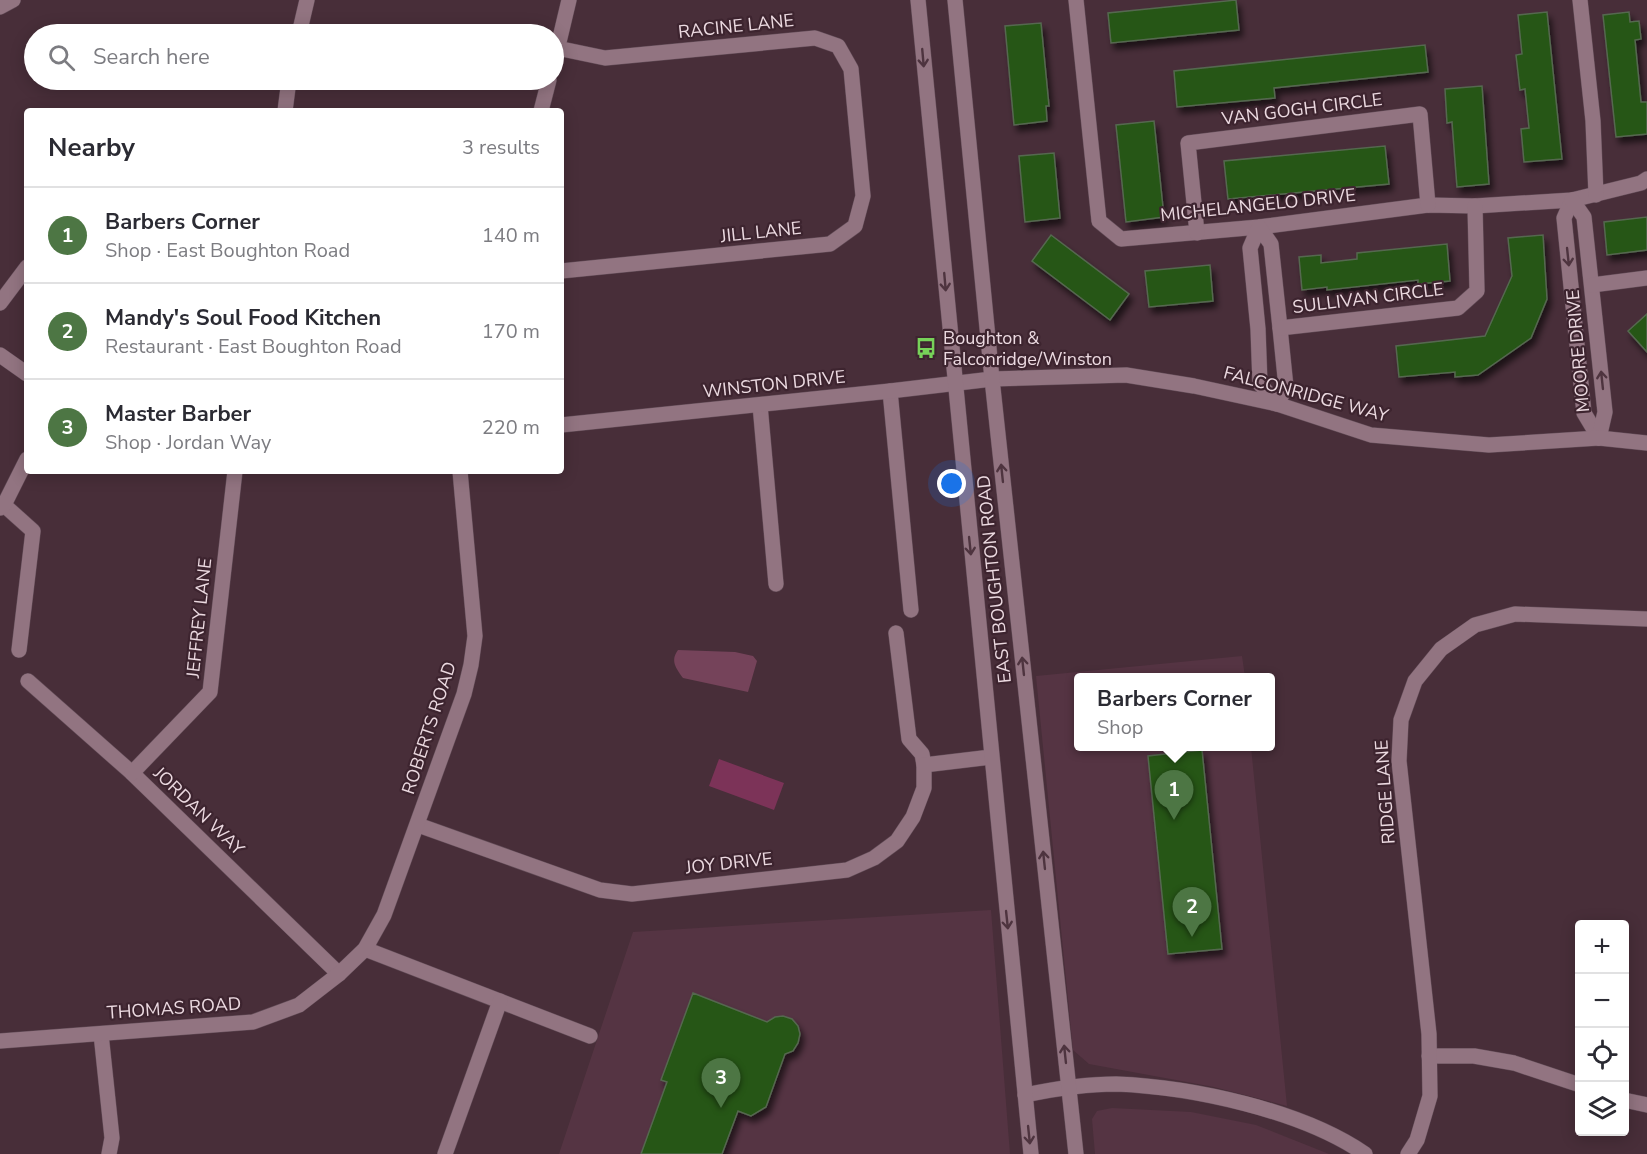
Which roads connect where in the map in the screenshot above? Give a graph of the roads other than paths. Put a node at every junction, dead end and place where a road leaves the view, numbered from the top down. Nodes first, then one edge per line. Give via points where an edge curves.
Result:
1 (13, 0) edge
2 (307, 0) edge
3 (569, 0) edge
4 (918, 0) edge
5 (955, 0) edge
6 (1076, 0) edge
7 (1580, 0) edge
8 (0, 7) edge
9 (301, 24) edge
10 (563, 24) edge
11 (564, 56) edge
12 (288, 90) edge
13 (546, 90) edge
14 (285, 108) edge
15 (542, 108) edge
16 (857, 124) joint
17 (1647, 179) edge
18 (1596, 195) junction
19 (1572, 200) junction
20 (1428, 205) junction
21 (1476, 206) junction
22 (1259, 227) junction
23 (1197, 232) junction
24 (24, 271) edge
25 (564, 271) edge
26 (1647, 278) edge
27 (1592, 285) junction
28 (0, 303) edge
29 (1280, 328) junction
30 (0, 356) edge
31 (24, 372) edge
32 (992, 379) junction
33 (955, 383) junction
34 (890, 391) junction
35 (1276, 404) junction
36 (760, 405) junction
37 (564, 425) edge
38 (1599, 438) junction
39 (1647, 443) edge
40 (24, 465) edge
41 (235, 474) edge
42 (460, 474) edge
43 (2, 506) edge
44 (776, 584) dead end
45 (911, 610) dead end
46 (1647, 619) edge
47 (896, 633) dead end
48 (19, 650) dead end
49 (28, 681) dead end
50 (991, 757) junction
51 (924, 765) junction
52 (132, 773) junction
53 (418, 825) junction
54 (365, 949) junction
55 (339, 974) junction
56 (500, 1001) junction
57 (101, 1034) junction
58 (590, 1036) dead end
59 (0, 1041) edge
60 (1429, 1056) junction
61 (1575, 1084) edge
62 (1068, 1087) junction
63 (1024, 1095) junction
64 (1629, 1101) edge
65 (1647, 1106) edge
66 (109, 1154) edge
67 (445, 1154) edge
68 (1031, 1154) edge
69 (1076, 1154) edge
70 (1365, 1154) edge
71 (1408, 1154) edge

1 - 8 street
2 - 9 street
3 - 10 street
4 -> 33 street, EAST BOUGHTON ROAD
5 - 32 street, EAST BOUGHTON ROAD
6 - 23 street, MICHELANGELO DRIVE via 1099,221 1121,239
7 - 18 street via 1593,121
11 - 16 street, RACINE LANE via 605,58 815,38 838,46 851,69
12 - 14 street
13 - 15 street
16 - 25 street, JILL LANE via 863,196 855,226 830,244
17 - 18 street, MICHELANGELO DRIVE
18 - 19 street, MICHELANGELO DRIVE
19 - 21 street, MICHELANGELO DRIVE
19 - 27 street, MOORE DRIVE via 1584,217
19 -> 38 street, MOORE DRIVE via 1564,218 1584,413
20 - 21 street, MICHELANGELO DRIVE
20 - 22 street, MICHELANGELO DRIVE
20 - 23 street, VAN GOGH CIRCLE via 1420,114 1188,143
21 - 29 street, SULLIVAN CIRCLE via 1477,291 1458,308
22 - 23 street, MICHELANGELO DRIVE
22 - 29 street via 1271,244
22 - 35 street via 1250,248 1260,384
24 - 28 street
26 - 27 street
38 -> 27 street, MOORE DRIVE via 1605,412
29 - 35 street via 1286,387
30 - 31 street
32 - 33 street, WINSTON DRIVE
32 - 35 street, FALCONRIDGE WAY via 1126,375
62 -> 32 street, EAST BOUGHTON ROAD
33 - 34 street, WINSTON DRIVE
33 -> 50 street, EAST BOUGHTON ROAD
34 - 36 street, WINSTON DRIVE
34 - 45 street
35 - 38 street, FALCONRIDGE WAY via 1371,435 1489,446
36 - 37 street, WINSTON DRIVE
36 - 44 street
38 - 39 street, FALCONRIDGE WAY
40 - 43 street
41 - 52 street, JEFFREY LANE via 210,692
42 - 53 street, ROBERTS ROAD via 475,636 464,694
43 - 48 street via 33,531
46 - 60 street, RIDGE LANE via 1515,614 1467,631 1441,649 1415,681 1401,720 1399,761
47 - 51 street via 909,740 922,754
49 - 52 street, JORDAN WAY
50 - 51 street
50 -> 63 street, EAST BOUGHTON ROAD
51 - 53 street, JOY DRIVE via 924,788 897,842 847,870 632,894 600,890
52 - 55 street, JORDAN WAY
53 - 54 street, ROBERTS ROAD via 384,915
54 - 55 street, THOMAS ROAD
54 - 56 street
55 - 57 street, THOMAS ROAD via 299,1005 253,1022
56 - 58 street
56 - 67 street
57 - 59 street, THOMAS ROAD
57 - 66 street via 112,1138
60 - 61 street via 1474,1056 1514,1063
60 - 71 street, RIDGE LANE via 1430,1096 1417,1140
62 - 63 street
62 - 69 street, EAST BOUGHTON ROAD
62 - 70 street via 1114,1084 1231,1100 1318,1129
63 -> 68 street, EAST BOUGHTON ROAD
64 - 65 street

